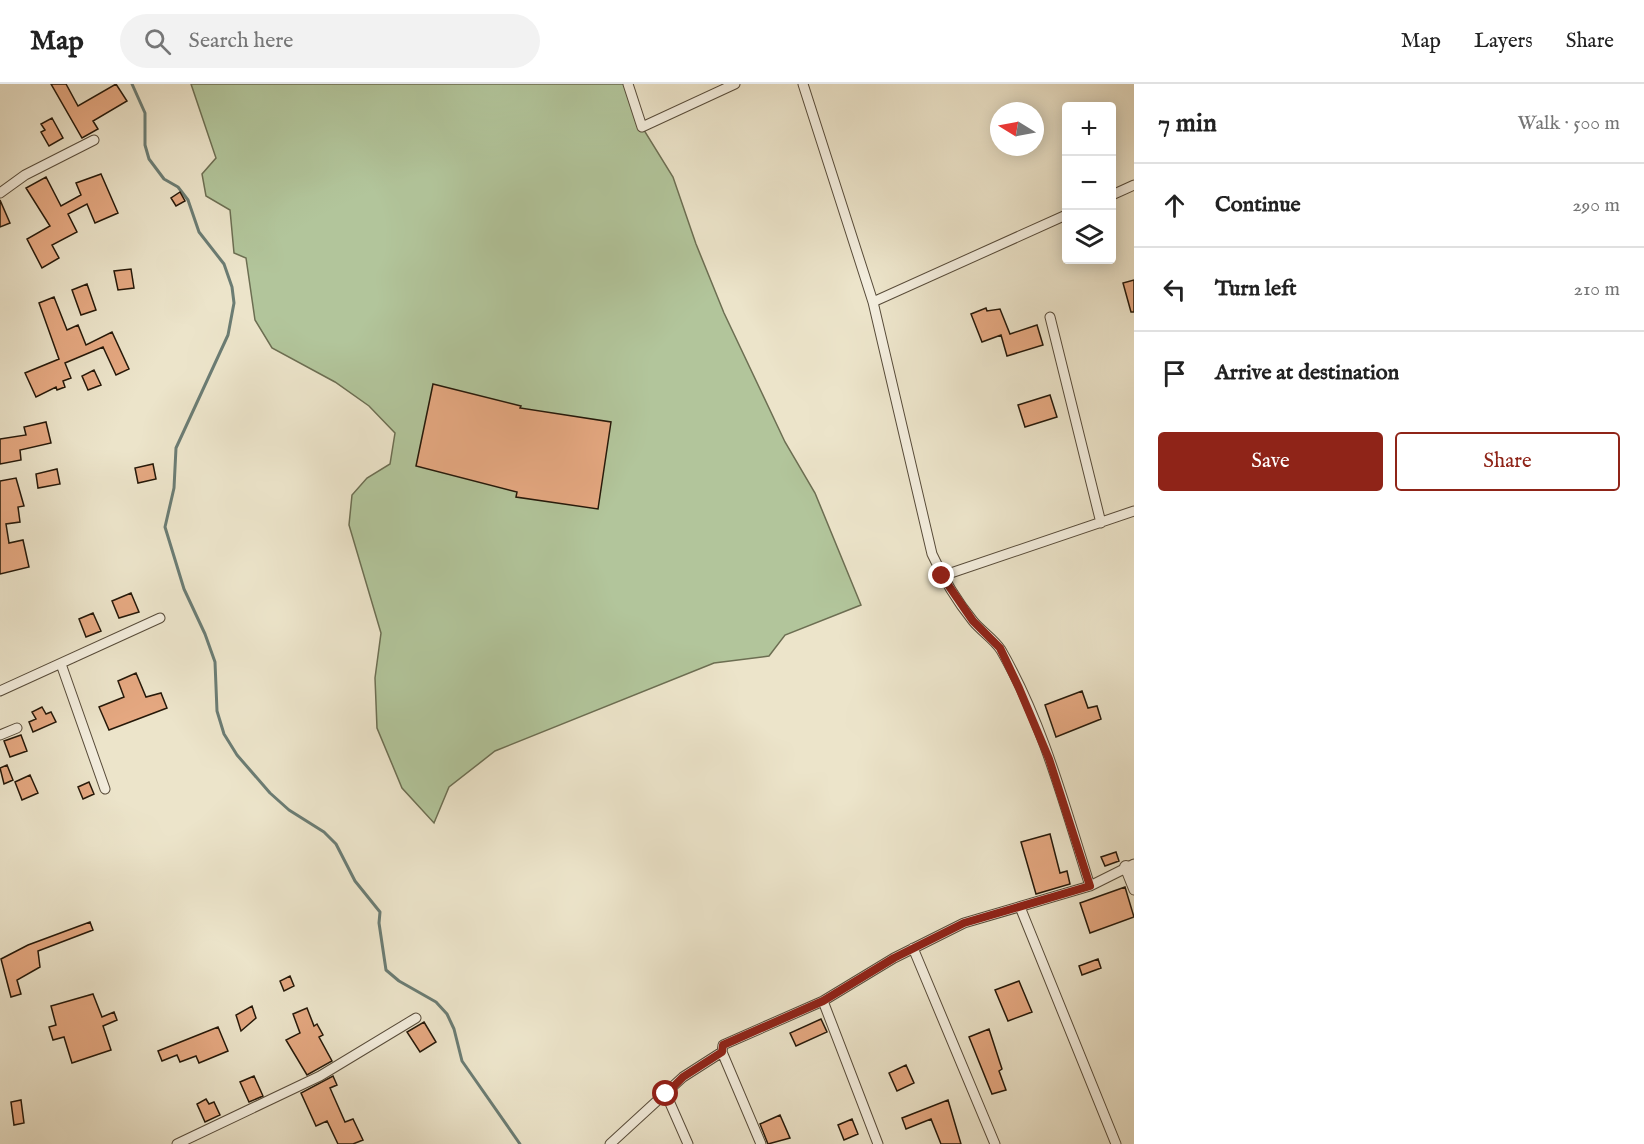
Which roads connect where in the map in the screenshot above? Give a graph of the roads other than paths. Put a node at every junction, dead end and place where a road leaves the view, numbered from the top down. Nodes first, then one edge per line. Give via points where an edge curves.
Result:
1 (628, 84) edge
2 (735, 84) edge
3 (803, 84) edge
4 (93, 140) dead end
5 (1134, 185) edge
6 (0, 193) edge
7 (1116, 193) edge
8 (1062, 217) edge
9 (873, 302) junction
10 (1050, 316) dead end
11 (1134, 511) edge
12 (1101, 523) junction
13 (942, 576) junction
14 (160, 618) dead end
15 (61, 664) junction
16 (0, 691) edge
17 (17, 728) dead end
18 (0, 735) edge
19 (105, 789) dead end
20 (1130, 868) edge
21 (1090, 886) junction
22 (1134, 890) edge
23 (1020, 907) junction
24 (913, 948) junction
25 (823, 1001) junction
26 (416, 1018) dead end
27 (722, 1052) junction
28 (666, 1094) junction
29 (177, 1144) edge
30 (610, 1144) edge
31 (688, 1144) edge
32 (761, 1144) edge
33 (878, 1144) edge
34 (995, 1144) edge
35 (1116, 1144) edge

1 - 2 street via 642,127
3 - 9 street
4 - 6 street via 25,175
5 - 7 street
8 - 9 street
9 - 13 street via 910,467 932,554
10 - 12 street
11 - 12 street
12 - 13 street
13 - 21 street via 973,621 1000,648 1049,759
14 - 15 street
15 - 16 street
15 - 19 street
17 - 18 street
20 - 21 street
20 - 22 street
21 - 23 street
23 - 24 street via 964,923
23 - 35 street
24 - 25 street
24 - 34 street
25 - 27 street via 723,1045
25 - 33 street
26 - 29 street via 320,1076
27 - 28 street via 683,1077
27 - 32 street
28 - 30 street
28 - 31 street

